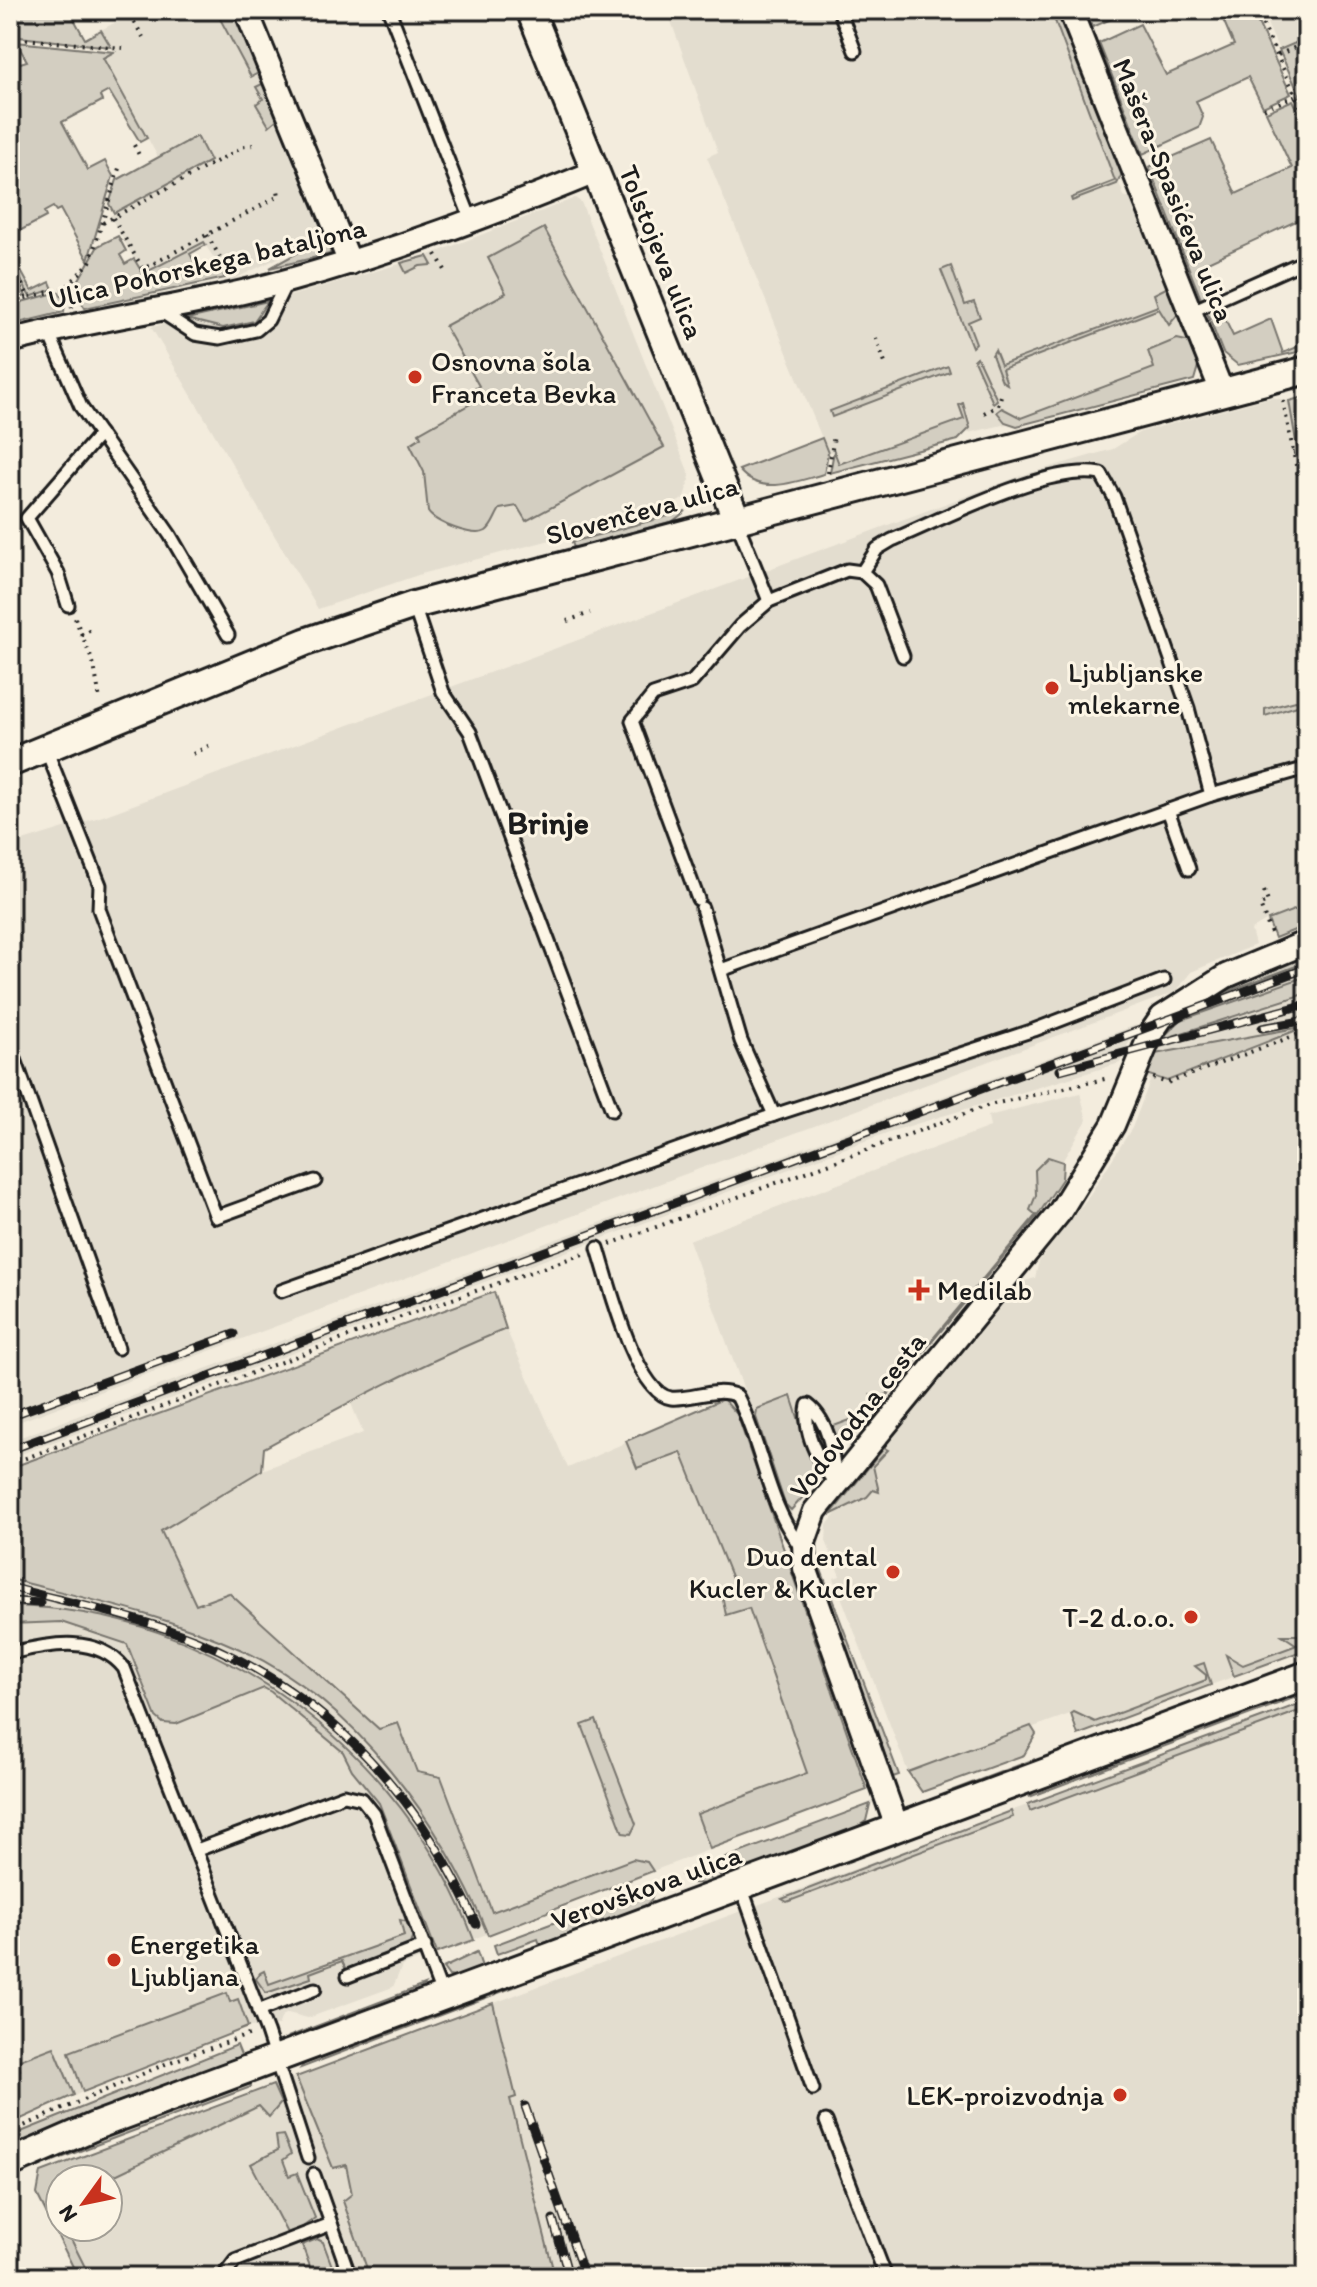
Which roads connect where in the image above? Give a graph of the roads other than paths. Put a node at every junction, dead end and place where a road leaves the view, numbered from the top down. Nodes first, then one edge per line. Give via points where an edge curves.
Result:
1 (246, 10) edge
2 (389, 10) edge
3 (530, 10) edge
4 (839, 10) edge
5 (1070, 10) edge
6 (855, 51) dead end
7 (595, 172) junction
8 (472, 222) junction
9 (1307, 260) edge
10 (350, 263) junction
11 (287, 281) junction
12 (156, 308) junction
13 (1190, 312) junction
14 (48, 331) junction
15 (10, 341) edge
16 (1307, 370) edge
17 (1222, 392) junction
18 (100, 434) junction
19 (736, 518) junction
20 (862, 572) junction
21 (769, 601) junction
22 (68, 605) road end
23 (414, 605) junction
24 (228, 635) dead end
25 (903, 656) dead end
26 (46, 749) junction
27 (10, 763) edge
28 (1307, 768) edge
29 (1211, 795) junction
30 (1168, 810) junction
31 (1189, 869) dead end
32 (1307, 942) edge
33 (721, 970) junction
34 (1164, 980) dead end
35 (10, 1045) edge
36 (612, 1110) dead end
37 (774, 1115) junction
38 (315, 1181) dead end
39 (598, 1248) road end
40 (281, 1291) dead end
41 (118, 1348) dead end
42 (835, 1483) junction
43 (803, 1551) junction
44 (10, 1653) edge
45 (1307, 1675) edge
46 (897, 1827) junction
47 (197, 1850) junction
48 (741, 1886) junction
49 (425, 1946) junction
50 (348, 1976) dead end
51 (315, 1989) dead end
52 (443, 1997) junction
53 (258, 2011) junction
54 (276, 2059) junction
55 (813, 2089) dead end
56 (826, 2121) dead end
57 (308, 2158) dead end
58 (10, 2163) edge
59 (314, 2175) dead end
60 (331, 2224) junction
61 (223, 2277) edge
62 (350, 2277) edge
63 (886, 2277) edge

1 - 10 street
2 - 8 lane
3 - 7 street, Tolstojeva ulica
4 - 6 lane
5 - 13 street, Mašera-Spasićeva ulica
7 - 8 street, Ulica Pohorskega bataljona
7 - 19 street, Tolstojeva ulica
8 - 10 street, Ulica Pohorskega bataljona
9 - 13 lane
10 - 11 street, Ulica Pohorskega bataljona
11 - 12 street, Ulica Pohorskega bataljona
11 - 12 lane via 268,320 256,330 220,338 195,334
12 - 14 street, Ulica Pohorskega bataljona
13 - 17 street, Mašera-Spasićeva ulica
14 - 15 street, Ulica Pohorskega bataljona
14 - 18 lane via 81,407
16 - 17 street, Slovenčeva ulica
17 - 19 street, Slovenčeva ulica
18 - 22 lane via 27,518 58,573
18 - 24 lane via 170,535
19 - 21 lane
19 - 23 street, Slovenčeva ulica
20 - 21 lane via 847,570
20 - 25 lane via 876,585
20 - 29 lane via 877,549 907,533 1040,479 1084,470 1101,474 1114,497 1188,708
21 - 33 lane via 692,682 653,695 632,721
23 - 26 street, Slovenčeva ulica via 305,642
23 - 36 lane via 443,692 470,732
26 - 27 street, Slovenčeva ulica
26 - 38 lane via 100,885 99,909 216,1217
28 - 29 lane
29 - 30 lane
30 - 31 lane
30 - 33 lane
32 - 42 street, Vodovodna cesta via 1226,976 1171,1009 1151,1033 1141,1074 1059,1213
33 - 37 lane via 741,1041
34 - 37 lane via 1034,1030
35 - 41 lane
37 - 40 lane
39 - 43 lane, Vodovodna cesta via 624,1330 651,1388 674,1398 724,1390 737,1396 774,1503
42 - 42 lane via 834,1457 819,1414 808,1405 804,1419 823,1468
42 - 43 street, Vodovodna cesta via 815,1511
43 - 46 street, Vodovodna cesta via 808,1579
44 - 47 lane via 76,1644 116,1658
45 - 46 street, Verovškova ulica
46 - 48 street, Verovškova ulica
47 - 49 lane via 344,1795 362,1799 374,1814
47 - 53 lane
48 - 52 street, Verovškova ulica
48 - 55 lane
49 - 50 lane
49 - 52 lane
51 - 53 lane
52 - 54 street, Verovškova ulica
53 - 54 lane
54 - 57 lane
54 - 58 street, Verovškova ulica
56 - 63 lane
59 - 60 lane
60 - 61 lane via 235,2261
60 - 62 lane

